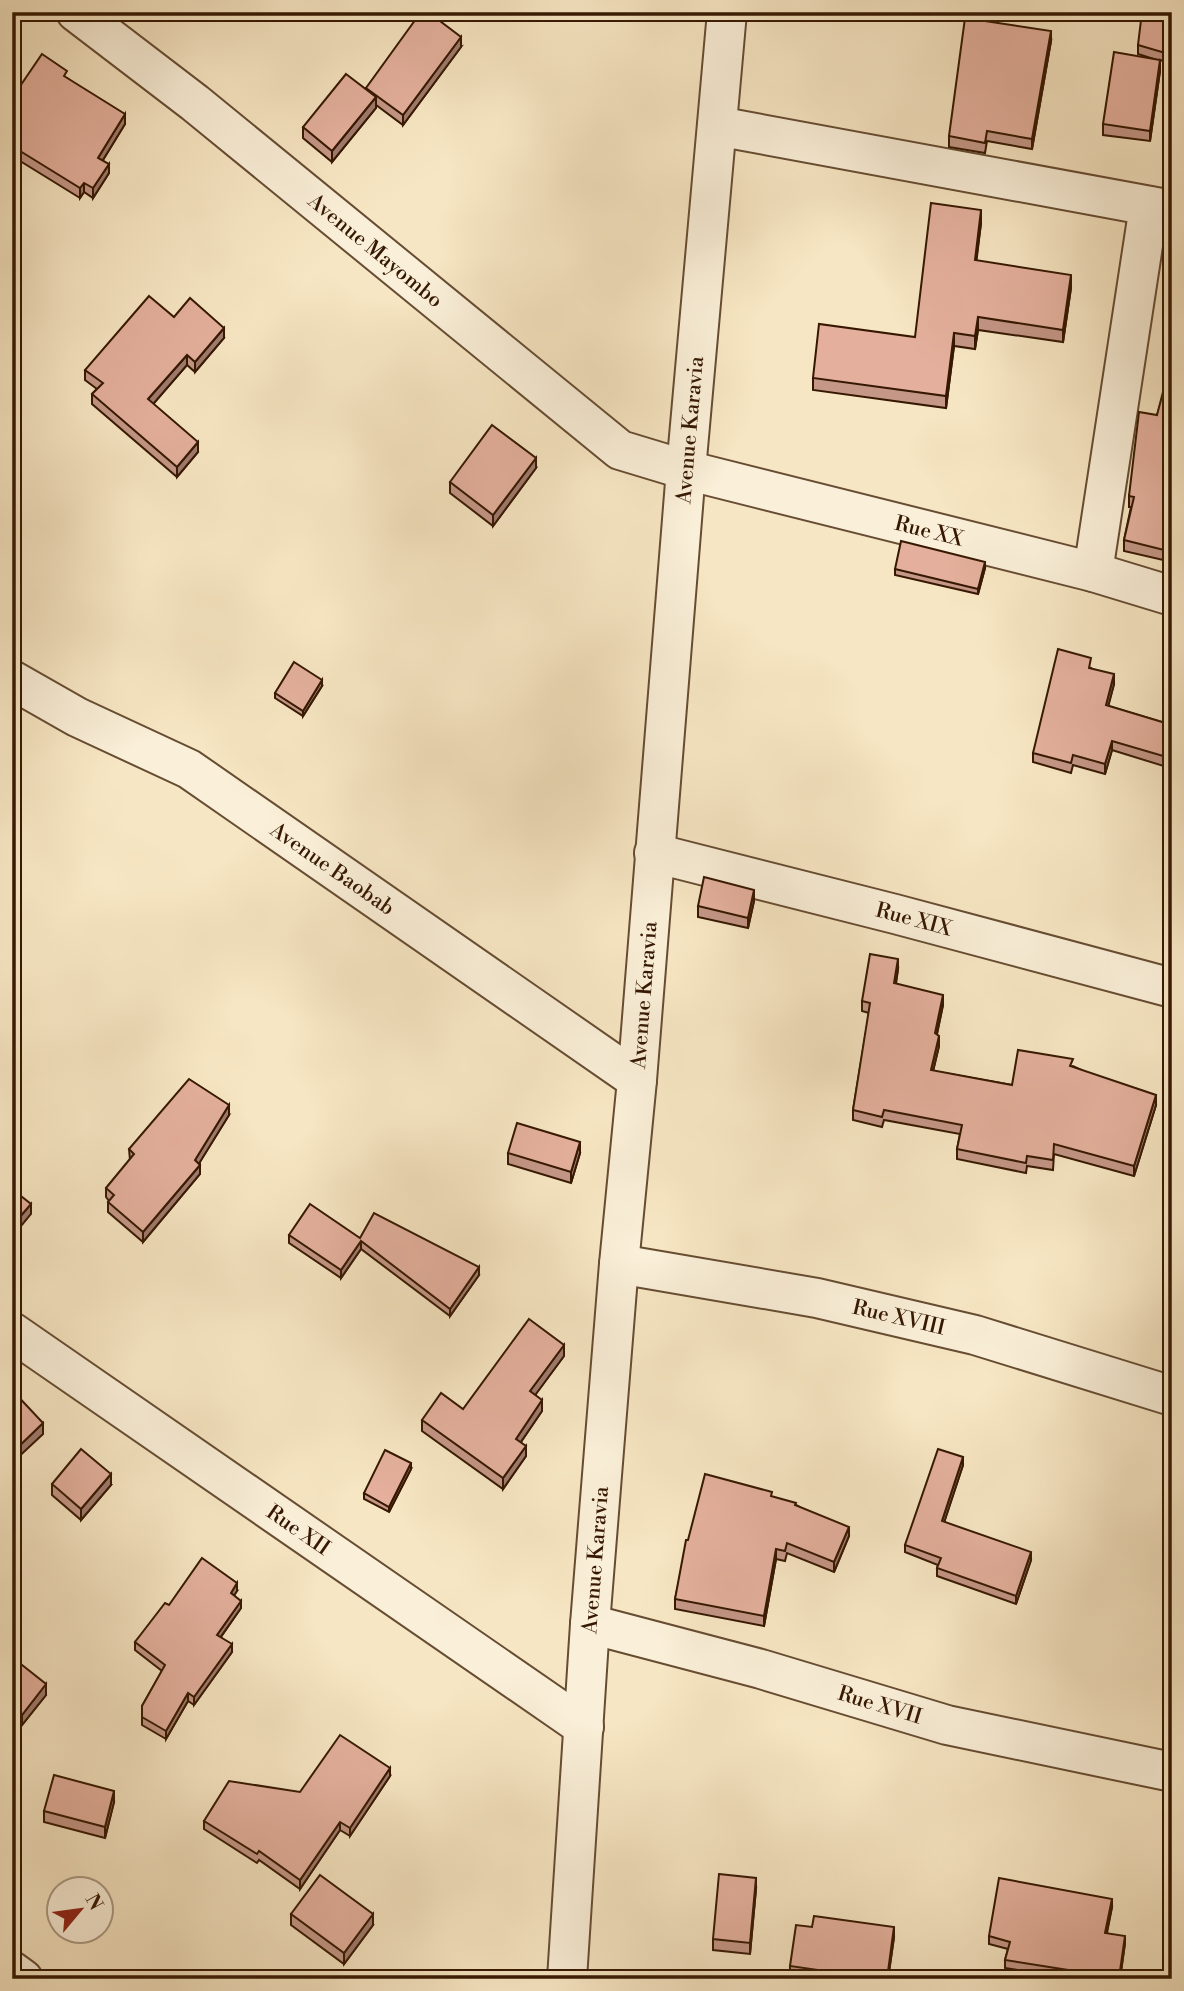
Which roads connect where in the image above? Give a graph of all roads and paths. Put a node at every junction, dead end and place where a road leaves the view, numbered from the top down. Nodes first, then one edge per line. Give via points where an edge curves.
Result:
1 (76, 12) edge
2 (727, 12) edge
3 (717, 126) junction
4 (1160, 208) edge
5 (686, 470) junction
6 (1093, 572) junction
7 (1172, 596) edge
8 (12, 680) edge
9 (654, 853) junction
10 (1172, 988) edge
11 (637, 1080) junction
12 (619, 1264) junction
13 (12, 1332) edge
14 (1172, 1396) edge
15 (590, 1623) junction
16 (584, 1727) junction
17 (1172, 1772) edge
18 (12, 1971) edge
19 (23, 1979) edge
20 (568, 1979) edge

1 - 5 street, Avenue Mayombo via 195,103 620,450
2 - 3 street, Avenue Karavia
3 - 4 street
3 - 5 street, Avenue Karavia
4 - 6 street
5 - 6 street, Rue XX
5 - 9 street, Avenue Karavia
6 - 7 street, Rue XX
8 - 11 street, Avenue Baobab via 77,717 189,769
9 - 10 street, Rue XIX
9 - 11 street, Avenue Karavia
11 - 12 street, Avenue Karavia
12 - 14 street, Rue XVIII via 817,1298 962,1332
12 - 15 street, Avenue Karavia
13 - 16 street, Rue XII
15 - 16 street, Avenue Karavia
15 - 17 street, Rue XVII via 947,1725
16 - 20 street, Avenue Karavia
18 - 19 street

